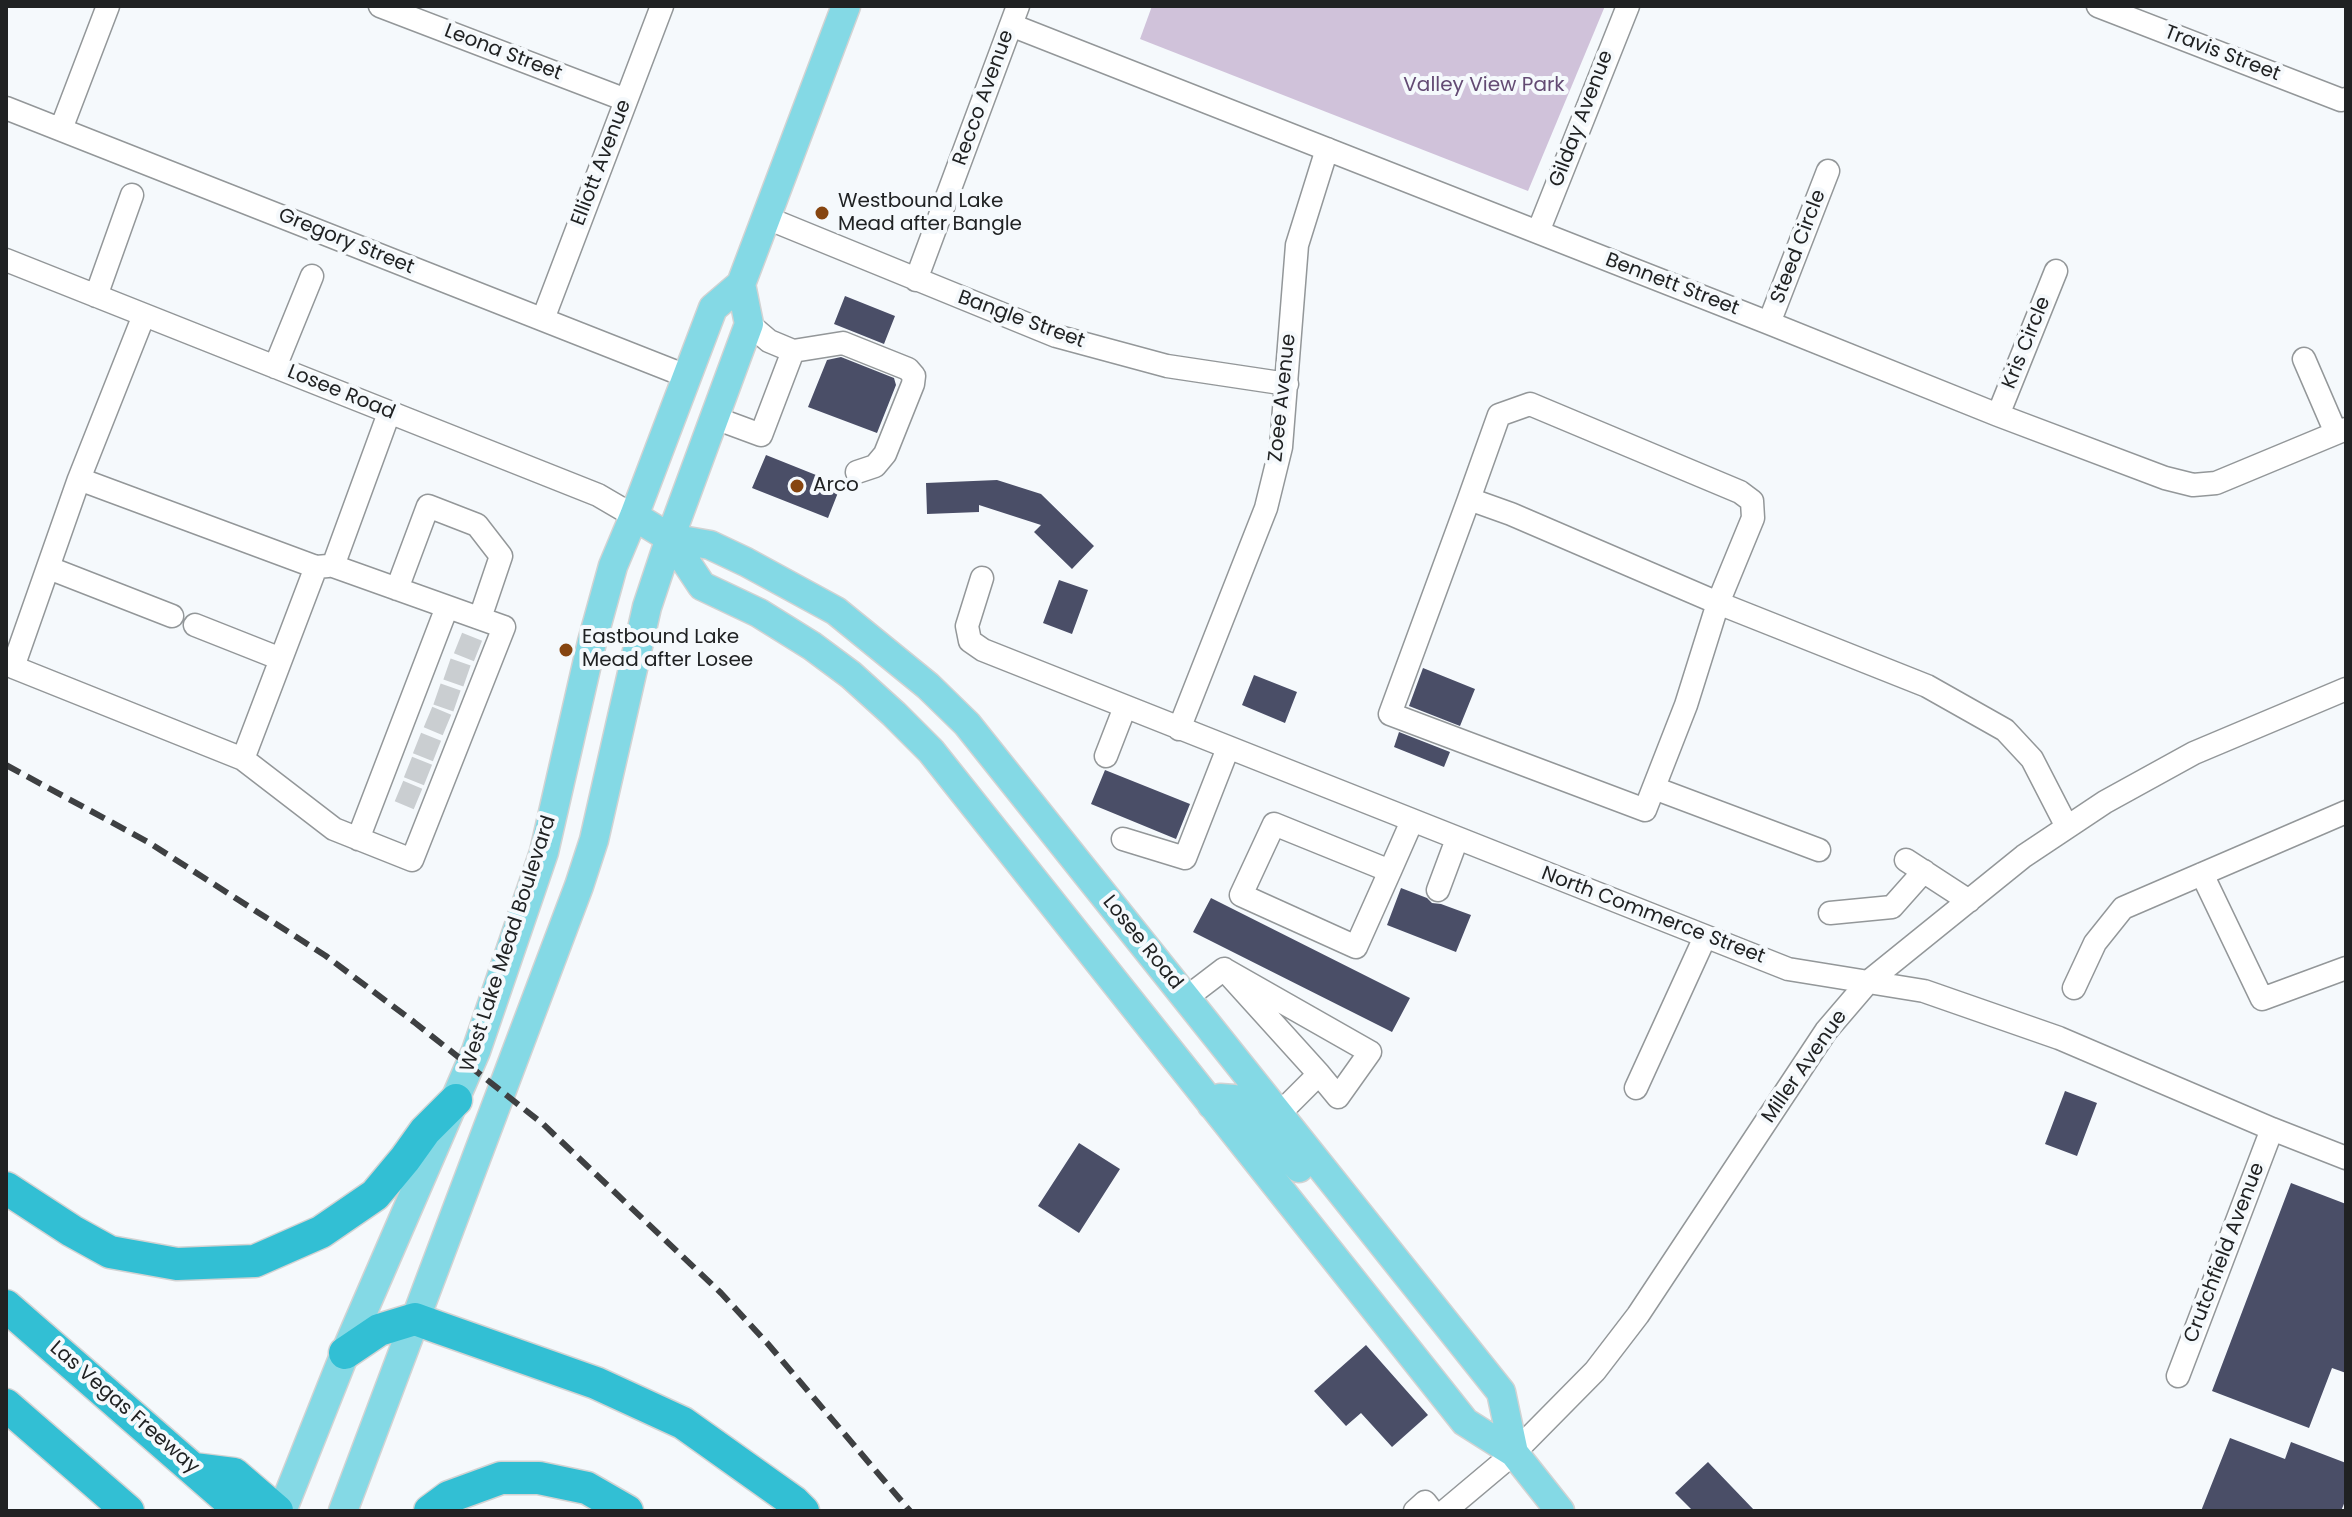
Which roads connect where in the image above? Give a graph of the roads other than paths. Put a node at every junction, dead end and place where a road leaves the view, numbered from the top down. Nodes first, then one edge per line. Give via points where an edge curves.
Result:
1 (108, 6) edge
2 (382, 6) edge
3 (662, 6) edge
4 (846, 6) edge
5 (1628, 6) edge
6 (2098, 6) edge
7 (1015, 16) edge
8 (2346, 99) edge
9 (626, 100) junction
10 (6, 108) edge
11 (61, 129) junction
12 (1327, 149) junction
13 (1828, 171) dead end
14 (132, 195) dead end
15 (767, 218) junction
16 (1538, 232) junction
17 (6, 260) edge
18 (2056, 271) dead end
19 (312, 276) dead end
20 (916, 280) junction
21 (741, 284) junction
22 (96, 296) junction
23 (144, 315) junction
24 (543, 319) junction
25 (1769, 323) junction
26 (749, 324) junction
27 (793, 351) junction
28 (2304, 359) dead end
29 (275, 367) junction
30 (686, 376) junction
31 (1287, 384) junction
32 (389, 413) junction
33 (1998, 415) junction
34 (715, 418) junction
35 (2341, 431) edge
36 (857, 472) dead end
37 (79, 479) junction
38 (1469, 499) junction
39 (634, 516) junction
40 (670, 538) junction
41 (325, 566) junction
42 (49, 568) junction
43 (982, 578) dead end
44 (397, 589) junction
45 (1718, 603) junction
46 (447, 607) junction
47 (172, 616) dead end
48 (480, 618) junction
49 (195, 625) dead end
50 (466, 647) junction
51 (281, 659) junction
52 (456, 672) junction
53 (2346, 689) edge
54 (446, 697) junction
55 (1125, 707) junction
56 (437, 720) junction
57 (1179, 729) junction
58 (426, 747) junction
59 (1228, 748) junction
60 (1106, 756) dead end
61 (243, 759) junction
62 (417, 770) junction
63 (1654, 788) junction
64 (408, 794) junction
65 (2346, 812) edge
66 (1412, 821) junction
67 (2067, 827) junction
68 (358, 839) junction
69 (1123, 839) dead end
70 (1457, 839) junction
71 (1819, 850) dead end
72 (1390, 871) junction
73 (2202, 874) junction
74 (1438, 890) dead end
75 (1969, 901) junction
76 (1830, 913) dead end
77 (1705, 937) junction
78 (2346, 968) edge
79 (1224, 969) junction
80 (1868, 982) junction
81 (2074, 988) dead end
82 (1186, 998) junction
83 (1319, 1074) junction
84 (1636, 1088) dead end
85 (456, 1100) junction
86 (1212, 1105) junction
87 (1279, 1114) junction
88 (2272, 1129) junction
89 (2346, 1158) edge
90 (1334, 1184) junction
91 (6, 1188) edge
92 (6, 1306) edge
93 (415, 1319) junction
94 (345, 1353) junction
95 (2178, 1376) dead end
96 (6, 1405) edge
97 (1514, 1453) junction
98 (233, 1494) edge
99 (128, 1511) edge
100 (279, 1511) edge
101 (343, 1511) edge
102 (430, 1511) edge
103 (627, 1511) edge
104 (803, 1511) edge
105 (1415, 1511) edge
106 (1432, 1511) edge
107 (1445, 1511) edge
108 (1560, 1511) edge

1 - 11 street
2 - 9 street, Leona Street
3 - 9 street, Elliott Avenue
4 - 15 main road, West Lake Mead Boulevard
5 - 16 street, Gilday Avenue
6 - 8 street, Travis Street
7 - 12 street, Bennett Street
7 - 20 street, Recco Avenue
9 - 24 street, Elliott Avenue
10 - 11 street, Gregory Street
11 - 24 street, Gregory Street
12 - 16 street, Bennett Street
12 - 31 street, Zoee Avenue via 1297,245
13 - 25 street, Steed Circle
14 - 22 street
15 - 20 street, Bangle Street
15 - 21 main road, West Lake Mead Boulevard
16 - 25 street, Bennett Street
17 - 22 street, Losee Road
18 - 33 street, Kris Circle
19 - 29 street
20 - 31 street, Bangle Street via 1056,336 1167,366
21 - 26 main road
21 - 30 main road, West Lake Mead Boulevard via 713,308
22 - 23 street, Losee Road
23 - 29 street, Losee Road
23 - 37 street
24 - 30 street, Gregory Street
25 - 33 street, Bennett Street
26 - 27 street via 769,341
26 - 34 main road, West Lake Mead Boulevard
27 - 34 street via 761,435
27 - 36 street via 843,343 914,376 885,454 875,466
28 - 35 street
29 - 32 street, Losee Road
30 - 39 main road, West Lake Mead Boulevard
31 - 57 street, Zoee Avenue via 1281,447 1266,508
32 - 39 street, Losee Road via 598,495
32 - 41 street
33 - 35 street, Bennett Street via 2193,485 2216,483
34 - 40 main road, West Lake Mead Boulevard
37 - 41 street
37 - 42 street
38 - 45 street
38 - 45 street via 1499,415 1530,404 1752,501 1753,518
38 - 63 street via 1390,714 1645,810
39 - 40 main road, Losee Road
39 - 85 main road, West Lake Mead Boulevard via 609,581 544,852
40 - 82 main road, Losee Road via 710,545 814,598 928,686 967,724
40 - 86 main road, Losee Road via 702,586 812,646 862,684 931,751
40 - 93 main road, West Lake Mead Boulevard via 647,607 579,886
41 - 44 street
41 - 51 street
42 - 47 street
42 - 61 street via 13,667
43 - 55 street, North Commerce Street via 967,626 970,641
44 - 46 street
44 - 48 street via 428,506 477,525 501,556
45 - 63 street
45 - 67 street via 1927,686 2005,730 2032,759
46 - 48 street
46 - 50 street
48 - 50 street via 504,627
49 - 51 street
50 - 52 street
50 - 52 street
51 - 61 street
52 - 54 street
52 - 54 street
53 - 67 street, Miller Avenue via 2194,753
54 - 56 street
54 - 56 street
55 - 57 street, North Commerce Street
55 - 60 street
56 - 58 street
56 - 58 street
57 - 59 street, North Commerce Street
58 - 62 street
58 - 62 street
59 - 66 street, North Commerce Street
59 - 69 street via 1185,858
61 - 68 street via 334,829
62 - 64 street
62 - 64 street
63 - 71 street
64 - 68 street
64 - 68 street via 412,860
65 - 73 street
66 - 70 street, North Commerce Street
66 - 72 street
67 - 75 street, Miller Avenue
70 - 74 street
70 - 77 street, North Commerce Street
72 - 72 street via 1356,947 1241,895 1274,824
73 - 78 street via 2262,999
73 - 81 street via 2123,908 2095,943
75 - 76 street via 1915,866 1892,907
75 - 80 street, Miller Avenue
77 - 80 street, North Commerce Street via 1788,969
77 - 84 street
79 - 82 street
79 - 83 street
79 - 83 street via 1370,1052 1338,1097
80 - 88 street, North Commerce Street via 1924,991 2059,1038
80 - 97 street, Miller Avenue via 1826,1031 1638,1315 1595,1371
82 - 87 main road, Losee Road
83 - 87 street
85 - 91 highway via 375,1195 321,1232 255,1261 177,1264 110,1252
85 - 94 main road, West Lake Mead Boulevard
86 - 90 main road via 1220,1098 1244,1105 1307,1178
86 - 97 main road, Losee Road via 1465,1422
87 - 90 main road, Losee Road
88 - 89 street, North Commerce Street
88 - 95 street, Crutchfield Avenue
90 - 97 main road, Losee Road via 1501,1392
92 - 98 highway, Las Vegas Freeway via 194,1469
93 - 94 highway via 379,1330
93 - 101 main road, West Lake Mead Boulevard
93 - 104 highway via 596,1383 683,1423
94 - 100 main road, West Lake Mead Boulevard
96 - 99 highway
97 - 107 street, Miller Avenue
97 - 108 main road, Losee Road
98 - 100 highway, Las Vegas Freeway
102 - 103 highway via 449,1497 501,1478 539,1478 587,1488
105 - 106 street via 1425,1502

